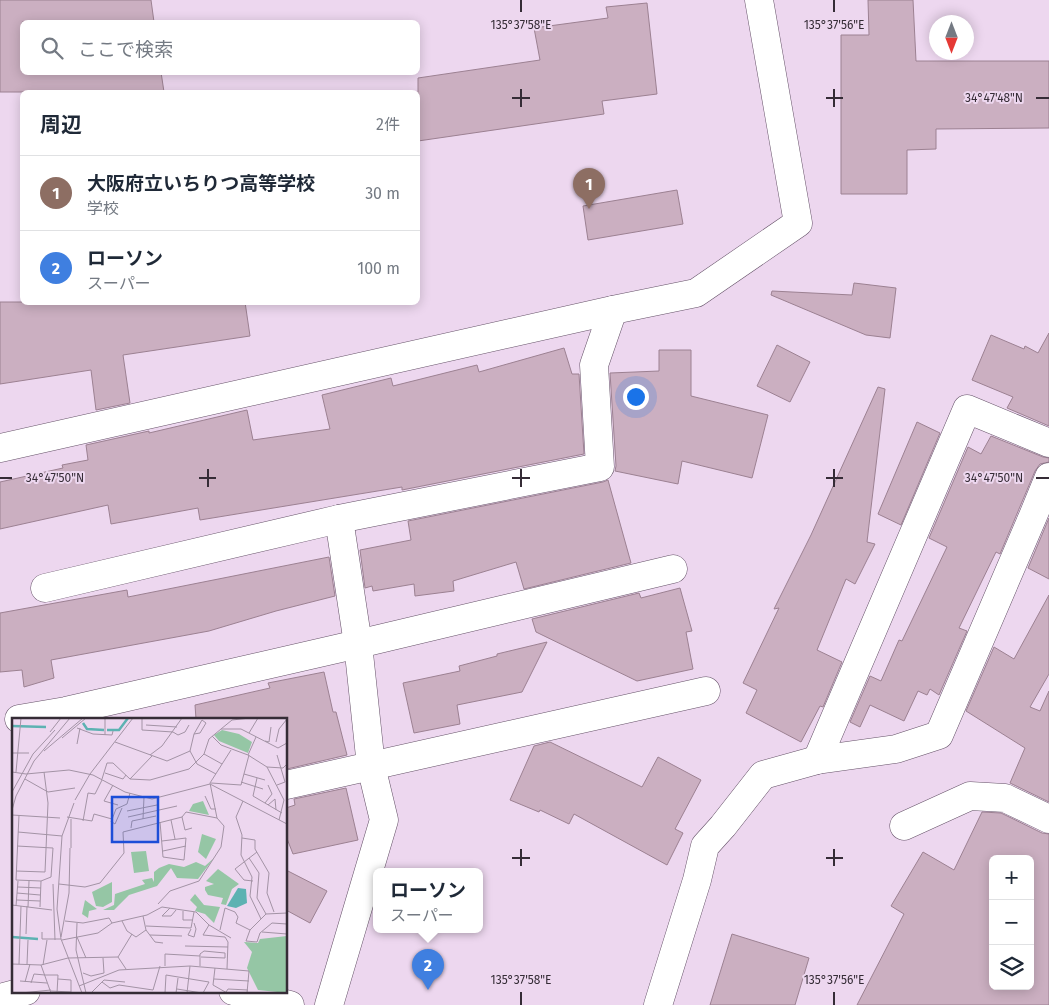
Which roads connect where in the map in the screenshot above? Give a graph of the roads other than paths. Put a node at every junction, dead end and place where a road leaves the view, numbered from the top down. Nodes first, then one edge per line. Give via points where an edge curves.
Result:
1 (759, 0) edge
2 (613, 310) junction
3 (1049, 443) edge
4 (0, 448) edge
5 (1049, 477) edge
6 (339, 519) junction
7 (1041, 519) edge
8 (673, 569) dead end
9 (45, 588) dead end
10 (358, 644) junction
11 (706, 691) dead end
12 (26, 718) edge
13 (818, 760) junction
14 (371, 766) junction
15 (288, 785) edge
16 (1049, 819) edge
17 (904, 826) dead end
18 (22, 992) edge
19 (237, 992) edge
20 (0, 998) edge
21 (290, 1005) edge
22 (329, 1005) edge
23 (658, 1005) edge

1 - 2 street via 798,223 696,293
2 - 4 street
2 - 6 street via 594,365 600,467
3 - 13 street via 967,409
5 - 7 street
6 - 9 street
6 - 10 street
7 - 13 street via 939,735 896,749
8 - 10 street
10 - 12 street
10 - 14 street
11 - 14 street
13 - 23 street via 763,775 705,846
14 - 15 street
14 - 22 street via 384,820
16 - 17 street via 1005,798 970,796
18 - 20 street
19 - 21 street

